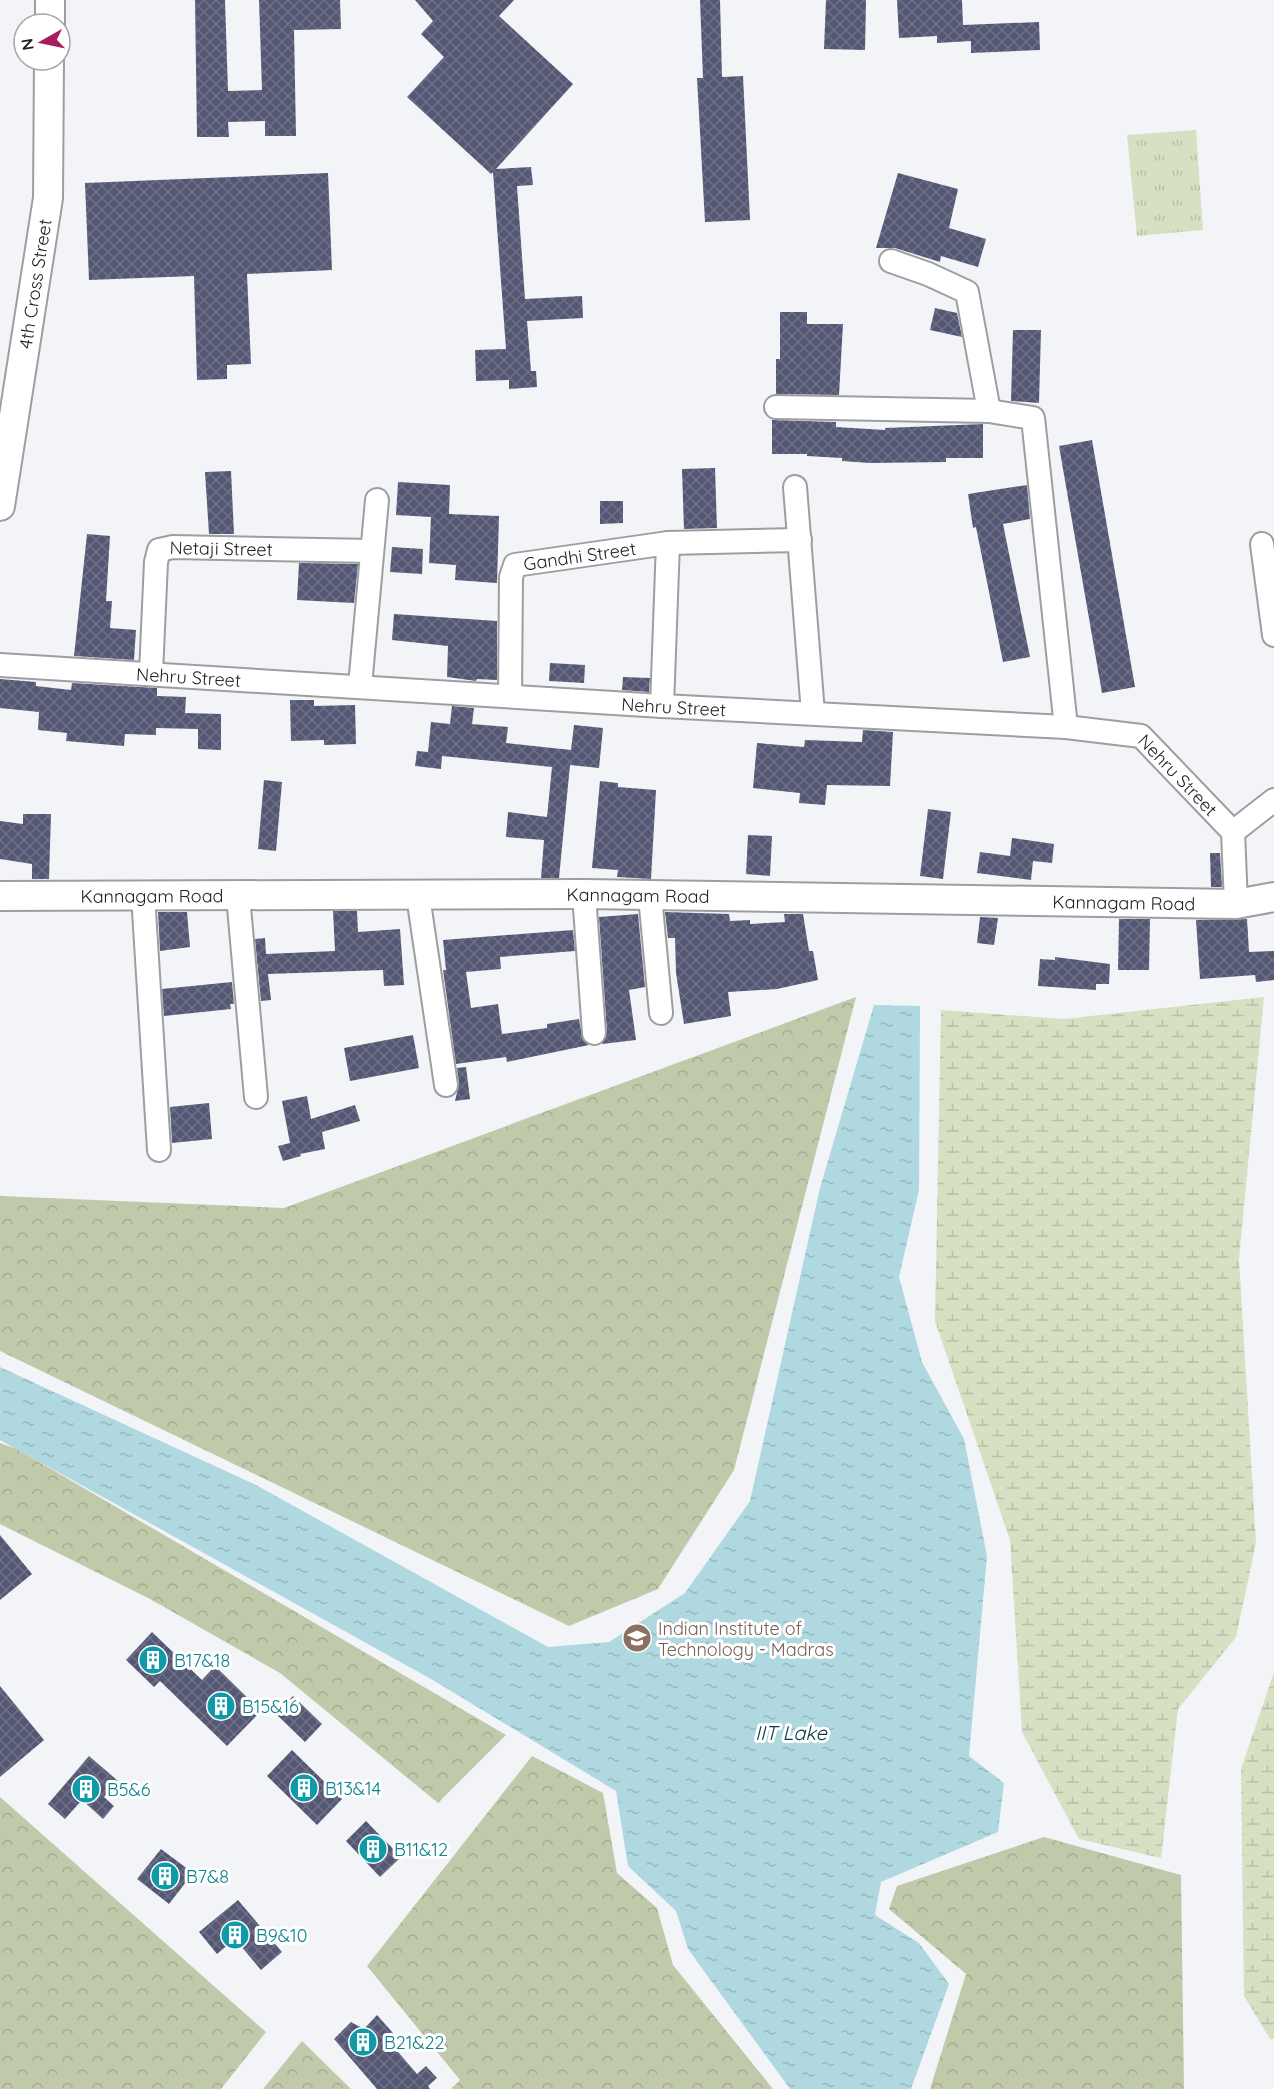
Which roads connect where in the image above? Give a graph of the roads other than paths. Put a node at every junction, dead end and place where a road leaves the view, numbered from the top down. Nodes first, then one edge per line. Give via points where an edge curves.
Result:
1 (49, 72) edge
2 (891, 261) dead end
3 (10, 380) edge
4 (776, 407) dead end
5 (989, 411) junction
6 (4, 437) edge
7 (795, 488) dead end
8 (377, 500) dead end
9 (0, 506) edge
10 (800, 540) junction
11 (668, 543) junction
12 (1262, 544) dead end
13 (372, 551) junction
14 (1274, 635) edge
15 (0, 665) edge
16 (151, 674) junction
17 (360, 686) junction
18 (510, 696) junction
19 (662, 706) junction
20 (813, 713) junction
21 (1066, 727) junction
22 (1274, 800) edge
23 (1233, 832) junction
24 (584, 894) junction
25 (143, 895) junction
26 (0, 896) edge
27 (238, 896) junction
28 (418, 896) junction
29 (650, 896) junction
30 (1274, 897) edge
31 (1236, 904) junction
32 (661, 1013) dead end
33 (594, 1033) dead end
34 (446, 1085) dead end
35 (256, 1097) dead end
36 (159, 1150) dead end

1 - 3 street, 4th Cross Street via 48,198
2 - 5 street via 967,292
3 - 6 street, 4th Cross Street
4 - 5 street
5 - 21 street via 1033,418
6 - 9 street, 4th Cross Street
7 - 10 street
8 - 13 street
10 - 11 street
10 - 20 street
11 - 18 street, Gandhi Street via 515,566 511,577
11 - 19 street
12 - 14 street
13 - 16 street, Netaji Street via 173,547 159,550
13 - 17 street
15 - 16 street, Nehru Street
16 - 17 street, Nehru Street
17 - 18 street, Nehru Street
18 - 19 street, Nehru Street
19 - 20 street, Nehru Street
20 - 21 street, Nehru Street
21 - 23 street, Nehru Street via 1141,736
22 - 23 street
23 - 31 street, Nehru Street
24 - 28 street, Kannagam Road
24 - 29 street, Kannagam Road
24 - 33 street
25 - 26 street, Kannagam Road
25 - 27 street, Kannagam Road
25 - 36 street
27 - 28 street, Kannagam Road
27 - 35 street
28 - 34 street
29 - 31 street, Kannagam Road
29 - 32 street
30 - 31 street, Kannagam Road

